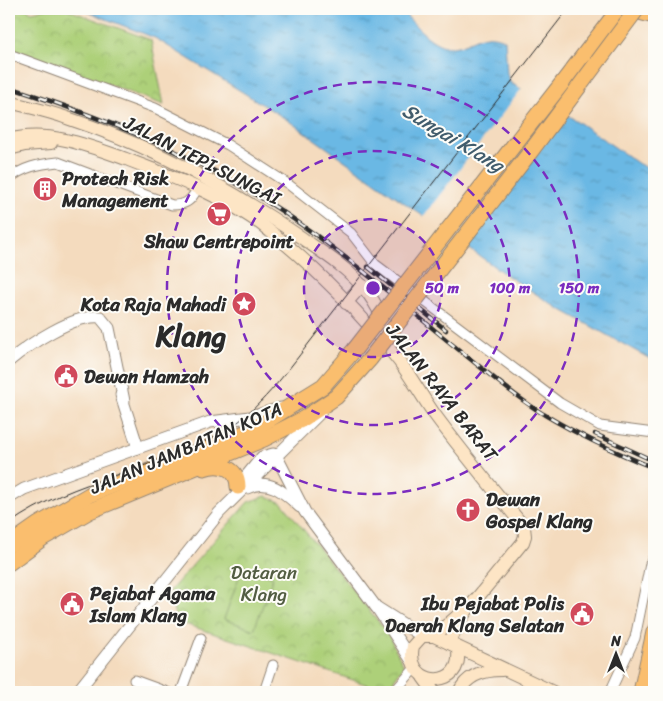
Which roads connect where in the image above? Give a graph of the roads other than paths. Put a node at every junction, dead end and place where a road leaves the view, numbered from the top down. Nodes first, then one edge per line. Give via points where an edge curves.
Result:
1 (620, 9) edge
2 (629, 9) edge
3 (637, 9) edge
4 (654, 16) edge
5 (9, 54) edge
6 (9, 102) edge
7 (9, 140) edge
8 (66, 142) junction
9 (9, 149) edge
10 (9, 179) edge
11 (197, 189) junction
12 (362, 285) junction
13 (346, 303) junction
14 (9, 360) edge
15 (400, 362) junction
16 (336, 397) junction
17 (300, 402) junction
18 (133, 432) junction
19 (654, 434) edge
20 (158, 440) junction
21 (290, 444) junction
22 (138, 448) junction
23 (277, 457) junction
24 (286, 472) junction
25 (145, 488) junction
26 (239, 490) junction
27 (9, 498) edge
28 (304, 512) junction
29 (9, 545) edge
30 (654, 556) edge
31 (9, 563) edge
32 (480, 594) junction
33 (376, 607) junction
34 (654, 632) edge
35 (428, 636) junction
36 (201, 638) dead end
37 (453, 646) junction
38 (273, 665) dead end
39 (417, 669) junction
40 (506, 670) junction
41 (650, 674) edge
42 (134, 680) dead end
43 (80, 690) edge
44 (167, 692) edge
45 (182, 692) edge
46 (264, 692) edge
47 (394, 692) edge
48 (434, 692) edge
49 (459, 692) edge
50 (554, 692) edge
51 (610, 692) edge
52 (631, 692) edge
53 (641, 692) edge
54 (652, 692) edge

1 - 17 highway, JALAN JAMBATAN KOTA, bridge via 355,348 323,386
2 - 4 highway
3 - 16 highway, JALAN JAMBATAN KOTA, bridge via 370,359
5 - 19 street via 154,108 228,145 288,184 337,222 351,233 375,264 560,403 600,426
6 - 12 main road, JALAN TEPI SUNGAI via 93,127 155,153 240,197 326,255
7 - 8 main road, JALAN RAYA BARAT via 34,135
8 - 9 main road, JALAN RAYA BARAT
8 - 11 main road, JALAN RAYA BARAT via 108,153
10 - 11 street via 18,171 58,162 172,205 191,201
11 - 13 main road, JALAN RAYA BARAT via 271,231
12 - 13 main road
12 - 15 main road, JALAN TEPI SUNGAI via 381,315
13 - 15 main road, JALAN RAYA BARAT
14 - 18 street via 34,340 87,317 102,318 109,328
15 - 32 main road, JALAN RAYA BARAT via 434,414 524,528 522,542
16 - 21 street
16 - 25 highway, JALAN JAMBATAN KOTA via 264,439
17 - 20 street via 250,417 214,421
17 - 29 highway, JALAN JAMBATAN KOTA via 245,433 88,495
18 - 20 street
18 - 22 street
20 - 22 street
21 - 23 street
21 - 24 street
22 - 27 street via 24,489
23 - 24 street
23 - 26 street via 273,454 262,457
24 - 28 street
25 - 26 highway via 208,466 232,469 238,478
25 - 31 highway, JALAN JAMBATAN KOTA via 90,511 43,538
26 - 28 street via 257,484 279,488
26 - 43 street via 222,504 219,513
28 - 33 street
30 - 51 street via 635,638
32 - 35 main road
32 - 37 main road via 464,614
33 - 35 street
33 - 39 street
34 - 41 highway
35 - 37 main road
35 - 39 main road via 413,646
36 - 45 street
37 - 39 main road via 458,664 453,671 441,678
37 - 40 main road
38 - 46 street
39 - 47 street
39 - 48 main road
40 - 49 main road via 490,670 471,677
40 - 50 main road
41 - 52 highway
41 - 53 highway
41 - 54 highway
42 - 44 street

